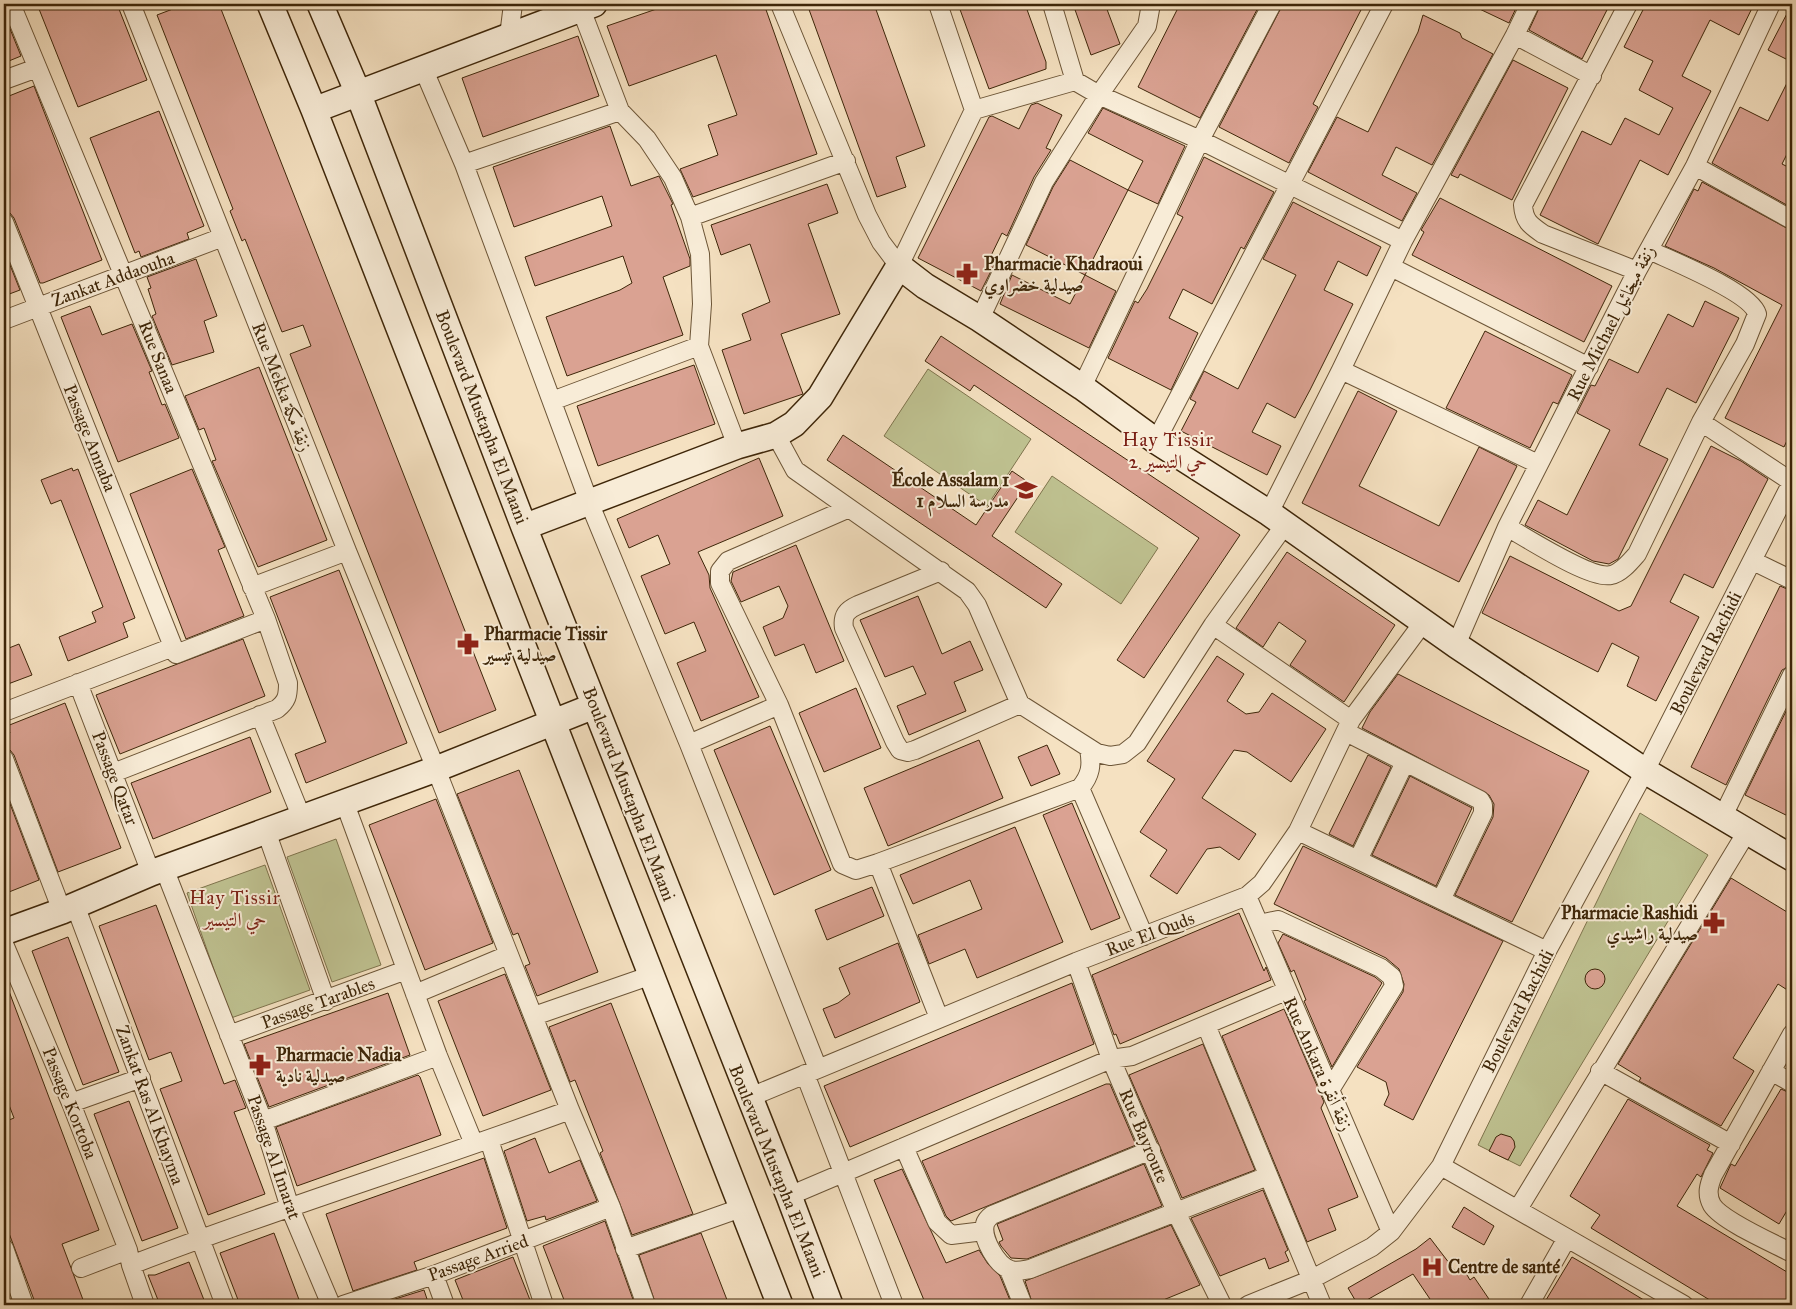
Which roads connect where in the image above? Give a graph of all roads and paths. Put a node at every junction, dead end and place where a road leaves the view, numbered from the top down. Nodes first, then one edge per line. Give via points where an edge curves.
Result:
1 (11, 4) edge
2 (131, 4) edge
3 (270, 4) edge
4 (320, 4) edge
5 (513, 4) edge
6 (780, 4) edge
7 (938, 4) edge
8 (1052, 4) edge
9 (1150, 4) edge
10 (1272, 4) edge
11 (1384, 4) edge
12 (1530, 4) edge
13 (1628, 4) edge
14 (1772, 4) edge
15 (588, 6) edge
16 (1515, 35) junction
17 (509, 36) junction
18 (37, 68) junction
19 (423, 68) junction
20 (1592, 76) junction
21 (4, 80) edge
22 (1075, 81) junction
23 (358, 93) junction
24 (1099, 95) junction
25 (314, 110) junction
26 (974, 110) junction
27 (620, 111) junction
28 (1200, 140) junction
29 (846, 161) junction
30 (464, 164) junction
31 (1695, 166) junction
32 (1290, 184) junction
33 (690, 216) junction
34 (1792, 220) edge
35 (4, 222) edge
36 (223, 238) junction
37 (1403, 241) junction
38 (1649, 250) junction
39 (899, 266) junction
40 (1391, 267) junction
41 (1636, 271) junction
42 (124, 275) junction
43 (38, 307) junction
44 (980, 319) junction
45 (4, 320) edge
46 (699, 346) junction
47 (1588, 367) junction
48 (1341, 370) junction
49 (1082, 387) junction
50 (552, 401) junction
51 (1701, 422) junction
52 (776, 435) junction
53 (1156, 441) junction
54 (737, 446) junction
55 (1538, 464) junction
56 (1792, 482) edge
57 (588, 502) junction
58 (847, 509) junction
59 (1276, 519) junction
60 (524, 527) junction
61 (1507, 527) junction
62 (347, 551) junction
63 (1753, 561) junction
64 (941, 571) junction
65 (1792, 580) edge
66 (252, 587) junction
67 (266, 619) junction
68 (1424, 620) junction
69 (1213, 625) junction
70 (1456, 645) junction
71 (174, 651) junction
72 (1792, 678) edge
73 (78, 683) junction
74 (1020, 704) junction
75 (778, 705) junction
76 (594, 706) junction
77 (4, 712) edge
78 (260, 715) junction
79 (552, 724) junction
80 (1349, 726) junction
81 (689, 744) junction
82 (1089, 749) junction
83 (4, 759) edge
84 (1405, 762) junction
85 (436, 769) junction
86 (1645, 771) junction
87 (113, 773) junction
88 (1080, 788) junction
89 (344, 801) junction
90 (301, 816) junction
91 (1722, 816) junction
92 (1748, 830) junction
93 (266, 831) junction
94 (1298, 831) junction
95 (1792, 858) edge
96 (1358, 860) junction
97 (878, 863) junction
98 (158, 870) junction
99 (1247, 896) junction
100 (1441, 900) junction
101 (69, 908) junction
102 (1259, 924) junction
103 (4, 932) edge
104 (1144, 936) junction
105 (4, 944) edge
106 (1547, 951) junction
107 (508, 955) junction
108 (1076, 962) junction
109 (406, 970) junction
110 (652, 974) junction
111 (1286, 991) junction
112 (415, 994) junction
113 (326, 1001) junction
114 (534, 1016) junction
115 (939, 1018) junction
116 (1206, 1025) junction
117 (1792, 1034) edge
118 (229, 1035) junction
119 (438, 1056) junction
120 (1111, 1059) junction
121 (1600, 1071) junction
122 (1771, 1071) junction
123 (811, 1072) junction
124 (141, 1078) junction
125 (1792, 1083) edge
126 (1330, 1090) junction
127 (748, 1098) junction
128 (71, 1103) junction
129 (570, 1110) junction
130 (263, 1121) junction
131 (481, 1142) junction
132 (1731, 1144) junction
133 (904, 1147) junction
134 (1152, 1150) junction
135 (1441, 1166) junction
136 (843, 1173) junction
137 (1268, 1176) junction
138 (789, 1196) junction
139 (611, 1207) junction
140 (290, 1208) junction
141 (740, 1208) junction
142 (1518, 1209) junction
143 (1176, 1212) junction
144 (984, 1231) junction
145 (1391, 1232) junction
146 (200, 1238) junction
147 (1567, 1238) junction
148 (522, 1242) junction
149 (4, 1248) edge
150 (625, 1249) junction
151 (1792, 1253) edge
152 (129, 1258) junction
153 (81, 1268) dead end
154 (1009, 1270) junction
155 (434, 1275) junction
156 (1310, 1280) junction
157 (24, 1305) edge
158 (145, 1305) edge
159 (225, 1305) edge
160 (331, 1305) edge
161 (343, 1305) edge
162 (445, 1305) edge
163 (544, 1305) edge
164 (646, 1305) edge
165 (780, 1305) edge
166 (830, 1305) edge
167 (894, 1305) edge
168 (1023, 1305) edge
169 (1222, 1305) edge
170 (1248, 1305) edge
171 (1322, 1305) edge
172 (1530, 1305) edge
173 (1684, 1305) edge

1 - 18 street, Rue Sanaa
2 - 36 street, Rue Mekka زنقة مكة
3 - 25 street
4 - 23 street, Boulevard Mustapha El Maani
5 - 17 street
6 - 29 street
7 - 26 street
8 - 22 street
9 - 24 street via 1147,26
10 - 28 street
11 - 32 street
12 - 16 street
13 - 20 street
14 - 31 street, Rue Michael زنقة ميخائيل
15 - 17 street
15 - 27 street
16 - 20 street
16 - 37 street
17 - 19 street
18 - 21 street
18 - 42 street, Rue Sanaa
19 - 23 street
19 - 30 street
20 - 41 street via 1524,205 1524,217 1543,234
22 - 24 street
22 - 26 street
23 - 25 street
23 - 60 street, Boulevard Mustapha El Maani
24 - 28 street
24 - 44 street via 1044,182
25 - 79 street
26 - 39 street
27 - 30 street
27 - 33 street via 647,139 673,178
28 - 32 street
28 - 49 street
29 - 33 street
29 - 39 street via 878,235
30 - 50 street
31 - 34 street
31 - 38 street, Rue Michael زنقة ميخائيل
32 - 37 street
32 - 53 street
33 - 46 street via 700,254 702,304
35 - 43 street, Passage Annaba
36 - 42 street, Zankat Addaouha
36 - 62 street, Rue Mekka زنقة مكة
37 - 40 street
38 - 41 street, Rue Michael زنقة ميخائيل
38 - 51 street via 1729,288 1755,307 1757,314 1748,337
39 - 44 street via 925,286
39 - 52 street via 820,397 794,424
40 - 47 street
40 - 48 street
41 - 47 street, Rue Michael زنقة ميخائيل
42 - 43 street, Zankat Addaouha
42 - 66 street, Rue Sanaa
43 - 45 street, Zankat Addaouha
43 - 71 street, Passage Annaba
44 - 49 street
46 - 50 street
46 - 54 street
47 - 55 street, Rue Michael زنقة ميخائيل
48 - 55 street
48 - 59 street
49 - 53 street
50 - 57 street
51 - 56 street
51 - 61 street via 1637,554 1612,576 1590,573
52 - 54 street
52 - 58 street via 795,470
53 - 59 street
54 - 57 street
55 - 61 street, Rue Michael زنقة ميخائيل
56 - 63 street, Boulevard Rachidi
57 - 60 street
57 - 81 street
58 - 64 street
58 - 75 street via 736,557 720,571 720,582
59 - 68 street
59 - 69 street
60 - 76 street, Boulevard Mustapha El Maani
61 - 70 street, Rue Michael زنقة ميخائيل
62 - 66 street
62 - 85 street, Rue Mekka زنقة مكة
63 - 65 street
63 - 86 street, Boulevard Rachidi
64 - 74 street via 967,591 977,605
64 - 74 street via 858,605 848,610 843,619 844,628 895,742 900,750 915,750
66 - 67 street, Rue Sanaa
67 - 71 street
67 - 78 street, Rue Sanaa via 288,683 288,695 277,709
68 - 70 street
68 - 80 street, Rue El Quds
69 - 80 street
69 - 82 street via 1137,743 1123,754 1110,756
70 - 86 street
71 - 73 street
72 - 91 street
73 - 77 street
73 - 87 street, Passage Qatar
74 - 82 street
75 - 81 street
75 - 97 street via 842,864 856,870
76 - 79 street
76 - 127 street, Boulevard Mustapha El Maani
78 - 87 street
78 - 90 street
79 - 85 street
79 - 110 street
80 - 84 street
80 - 94 street, Rue El Quds
81 - 123 street
82 - 88 street via 1092,762 1088,778
83 - 101 street, Zankat Ras Al Khayma
84 - 96 street
84 - 100 street via 1480,800 1483,805 1483,813
85 - 89 street
85 - 107 street, Rue Mekka زنقة مكة
86 - 91 street
86 - 106 street, Boulevard Rachidi
87 - 98 street, Passage Qatar
88 - 97 street
88 - 104 street
89 - 90 street
89 - 109 street
90 - 93 street
91 - 92 street
92 - 95 street
92 - 121 street
93 - 98 street
93 - 113 street
94 - 96 street
94 - 99 street, Rue El Quds via 1262,883
96 - 100 street
97 - 115 street
98 - 101 street
98 - 118 street, Passage Al Imarat
99 - 102 street, Rue Ankara زنقة أنقرة
99 - 104 street, Rue El Quds
100 - 106 street
101 - 103 street
101 - 124 street, Zankat Ras Al Khayma
102 - 111 street, Rue Ankara زنقة أنقرة
102 - 126 street via 1278,920 1381,968 1392,977 1394,986
104 - 108 street, Rue El Quds
105 - 128 street, Passage Kortoba
106 - 135 street, Boulevard Rachidi
107 - 112 street
107 - 114 street, Rue Mekka زنقة مكة
108 - 115 street, Rue El Quds
108 - 120 street, Rue Bayroute
109 - 112 street
109 - 113 street, Passage Tarables
110 - 114 street
110 - 141 street
111 - 116 street
111 - 126 street, Rue Ankara زنقة أنقرة
112 - 119 street
113 - 118 street, Passage Tarables
114 - 129 street, Rue Mekka زنقة مكة
115 - 123 street, Rue El Quds
116 - 120 street via 1132,1056
116 - 137 street
117 - 122 street
118 - 130 street, Passage Al Imarat
119 - 130 street
119 - 131 street
120 - 133 street
120 - 134 street, Rue Bayroute
121 - 132 street
121 - 142 street
122 - 125 street
122 - 132 street
123 - 127 street, Rue El Quds
123 - 136 street
124 - 128 street
124 - 146 street, Zankat Ras Al Khayma
126 - 145 street, Rue Ankara زنقة أنقرة
127 - 138 street, Boulevard Mustapha El Maani
128 - 152 street, Passage Kortoba
129 - 131 street
129 - 139 street, Rue Mekka زنقة مكة
130 - 140 street, Passage Al Imarat
131 - 140 street
131 - 148 street
132 - 151 street via 1708,1187 1711,1203 1725,1217
133 - 136 street
133 - 144 street via 936,1222 952,1235
134 - 143 street, Rue Bayroute
134 - 144 street via 992,1215 986,1220
135 - 142 street
135 - 145 street, Boulevard Rachidi
136 - 138 street
136 - 167 street
137 - 143 street
137 - 156 street
138 - 166 street, Boulevard Mustapha El Maani
139 - 148 street, Passage Arried
139 - 150 street, Rue Mekka زنقة مكة
140 - 146 street
140 - 160 street, Passage Al Imarat
141 - 150 street
141 - 165 street
142 - 147 street
143 - 154 street via 1030,1269
143 - 169 street, Rue Bayroute
144 - 154 street via 1000,1264
145 - 156 street, Boulevard Rachidi via 1372,1247
146 - 152 street
146 - 159 street, Zankat Ras Al Khayma
147 - 172 street
147 - 173 street
148 - 155 street, Passage Arried
148 - 163 street
149 - 157 street
150 - 164 street, Rue Mekka زنقة مكة
152 - 153 street
152 - 158 street, Passage Kortoba
154 - 168 street
155 - 161 street, Passage Arried
155 - 162 street
156 - 170 street, Boulevard Rachidi
156 - 171 street

